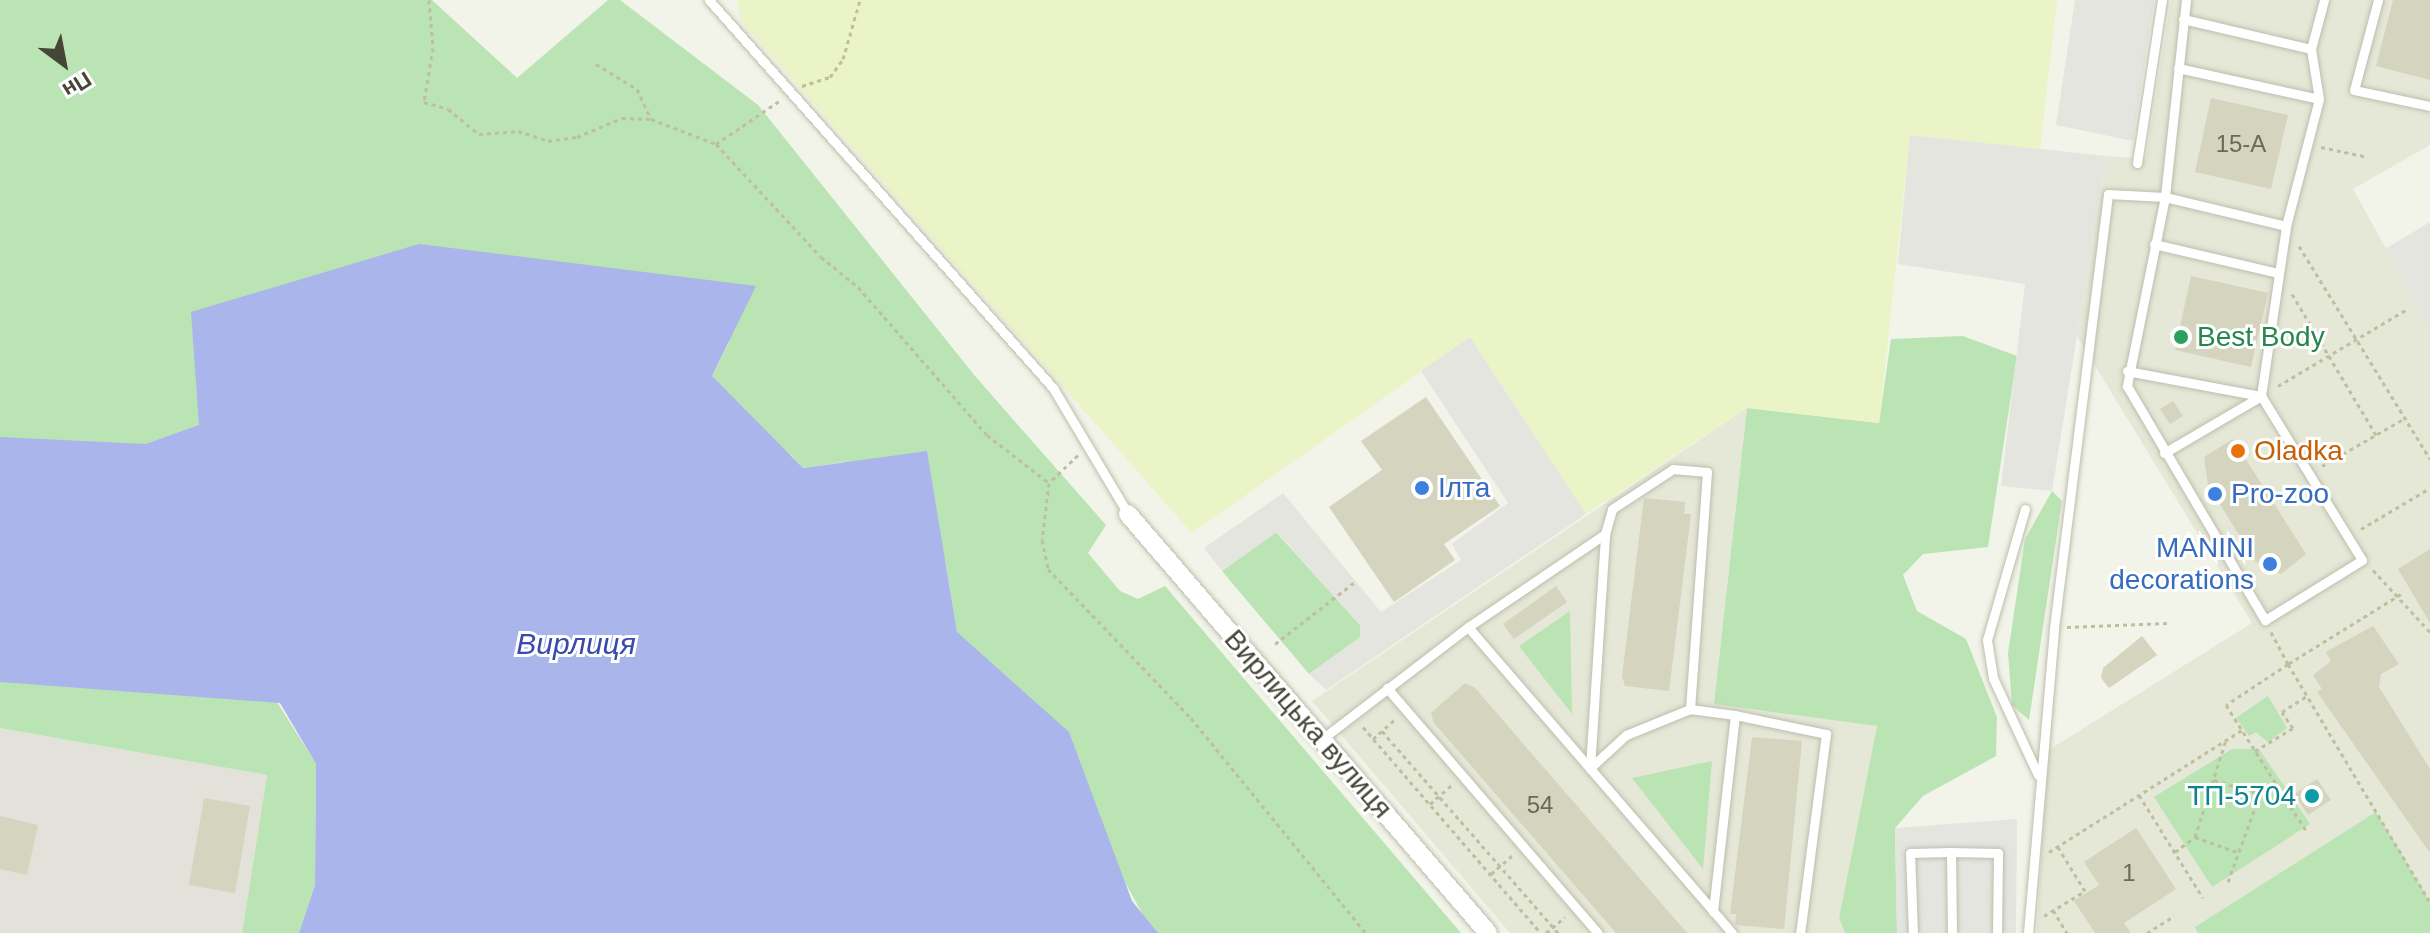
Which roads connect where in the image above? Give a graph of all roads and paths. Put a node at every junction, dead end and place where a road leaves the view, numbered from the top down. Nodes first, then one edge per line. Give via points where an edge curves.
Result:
1 (429, 0) edge
2 (709, 0) edge
3 (860, 0) edge
4 (2162, 0) edge
5 (2186, 0) edge
6 (2324, 0) edge
7 (2378, 0) edge
8 (2183, 19) junction
9 (2311, 49) junction
10 (596, 64) dead end
11 (2178, 68) junction
12 (792, 92) junction
13 (2319, 99) junction
14 (2430, 106) edge
15 (651, 119) junction
16 (716, 144) junction
17 (2307, 144) junction
18 (2368, 157) dead end
19 (2137, 163) dead end
20 (2165, 197) junction
21 (2286, 226) junction
22 (2154, 244) junction
23 (2279, 273) junction
24 (2407, 309) dead end
25 (2356, 339) junction
26 (2329, 356) junction
27 (2127, 371) junction
28 (2261, 396) junction
29 (2405, 418) junction
30 (2376, 435) junction
31 (1089, 444) junction
32 (2164, 453) junction
33 (2430, 459) edge
34 (2309, 474) junction
35 (1049, 483) junction
36 (2430, 488) edge
37 (2025, 509) dead end
38 (1128, 514) joint
39 (1605, 534) junction
40 (2347, 538) junction
41 (2362, 560) junction
42 (1356, 581) dead end
43 (2401, 594) junction
44 (2265, 620) junction
45 (2167, 623) dead end
46 (1468, 627) junction
47 (2054, 628) junction
48 (2430, 632) edge
49 (1275, 644) dead end
50 (2288, 664) junction
51 (1387, 688) junction
52 (2307, 696) junction
53 (1405, 709) junction
54 (1690, 709) junction
55 (1353, 715) junction
56 (1735, 715) junction
57 (2242, 730) junction
58 (1382, 731) junction
59 (1322, 739) junction
60 (1373, 739) junction
61 (2226, 740) junction
62 (2255, 751) junction
63 (1590, 768) junction
64 (1462, 775) junction
65 (2038, 775) junction
66 (2214, 780) junction
67 (2276, 784) junction
68 (2260, 794) junction
69 (2139, 795) junction
70 (1440, 796) junction
71 (1430, 804) junction
72 (2307, 832) dead end
73 (2195, 837) junction
74 (1523, 846) junction
75 (2058, 847) junction
76 (1951, 852) junction
77 (2175, 852) junction
78 (2239, 852) junction
79 (2032, 863) junction
80 (1502, 866) junction
81 (1491, 874) junction
82 (2228, 882) dead end
83 (2203, 898) dead end
84 (2430, 902) edge
85 (1576, 908) junction
86 (2053, 910) junction
87 (1713, 912) junction
88 (2174, 916) dead end
89 (1553, 927) junction
90 (2028, 929) edge
91 (1366, 933) edge
92 (1488, 933) edge
93 (1544, 933) edge
94 (1558, 933) edge
95 (1598, 933) edge
96 (1732, 933) edge
97 (1800, 933) edge
98 (1913, 933) edge
99 (1952, 933) edge
100 (1997, 933) edge
101 (2067, 933) edge
102 (2147, 933) edge

1 - 15 path via 433,48 424,102 448,109 479,134 518,131 548,141 577,137 622,118
2 - 12 lane
3 - 12 path via 843,59 830,77
4 - 19 lane
5 - 8 lane
6 - 9 lane
7 - 14 lane via 2354,90
8 - 9 lane
8 - 11 lane
9 - 13 lane
10 - 15 path via 637,89
11 - 13 lane
11 - 20 lane
12 - 16 path
12 - 31 lane via 1053,388
13 - 17 lane
15 - 16 path
16 - 35 path via 821,257 858,287 987,435
17 - 18 path
17 - 21 lane
20 - 21 lane
20 - 22 lane
20 - 47 lane via 2108,194
21 - 23 lane
21 - 25 path
22 - 23 lane
22 - 27 lane
23 - 26 path
23 - 28 lane
24 - 25 path
25 - 26 path
25 - 29 path
26 - 28 path
26 - 30 path
27 - 28 lane
27 - 32 lane via 2130,395
28 - 32 lane
28 - 34 lane
29 - 30 path
29 - 33 path
30 - 34 path
31 - 35 path
31 - 38 lane
32 - 44 lane
34 - 40 lane
35 - 91 path via 1042,540 1048,569 1191,718
36 - 40 path
37 - 65 lane via 1987,640 1993,678
38 - 59 street, Вирлицька вулиця
39 - 46 lane
39 - 54 lane via 1612,509 1673,469 1707,472
39 - 63 lane
40 - 41 lane
41 - 43 path
41 - 44 lane
42 - 49 path
43 - 48 path
43 - 50 path
44 - 50 path
45 - 47 path
46 - 51 lane
46 - 63 lane
47 - 65 lane
50 - 52 path
50 - 57 path via 2226,705
51 - 53 lane
51 - 55 lane
52 - 62 path via 2282,712 2293,728
52 - 84 path
53 - 58 path
53 - 64 lane
54 - 56 lane
54 - 63 lane via 1626,735
55 - 59 lane
55 - 60 path
56 - 87 lane
56 - 97 lane via 1826,734
57 - 61 path
57 - 62 path
58 - 60 path
58 - 70 path
59 - 92 street, Вирлицька вулиця
60 - 71 path
61 - 66 path
61 - 69 path
62 - 67 path
63 - 87 lane
64 - 70 path
64 - 74 lane
65 - 79 lane
66 - 68 path
66 - 73 path
67 - 68 path
67 - 72 path
68 - 78 path
69 - 75 path
69 - 77 path
70 - 71 path
70 - 80 path
71 - 81 path
73 - 77 path
73 - 78 path
74 - 80 path
74 - 85 lane
75 - 79 path
75 - 86 path via 2085,891
76 - 98 lane via 1910,853
76 - 99 lane
76 - 100 lane via 1998,853
77 - 83 path
78 - 82 path
79 - 90 lane
80 - 81 path
80 - 89 path
81 - 93 path
85 - 89 path
85 - 95 lane
86 - 90 path
86 - 101 path
87 - 96 lane
88 - 102 path
89 - 93 path
89 - 94 path

